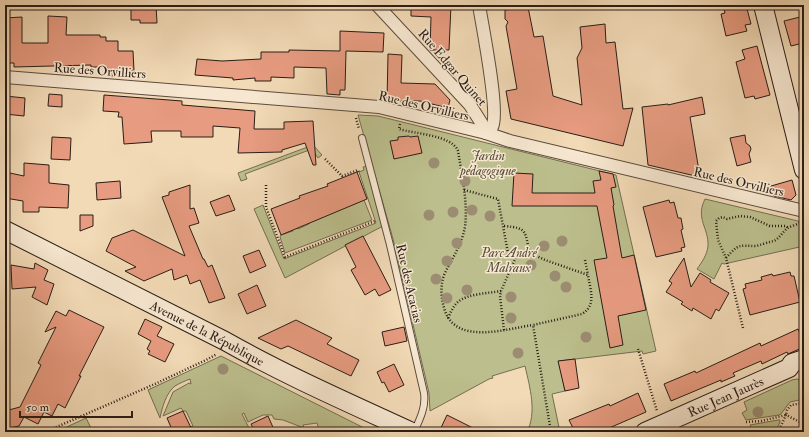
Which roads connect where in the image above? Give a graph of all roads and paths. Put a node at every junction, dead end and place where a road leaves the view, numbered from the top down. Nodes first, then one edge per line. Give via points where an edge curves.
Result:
1 (377, 5) edge
2 (479, 5) edge
3 (763, 5) edge
4 (5, 77) edge
5 (403, 130) dead end
6 (486, 133) junction
7 (362, 138) dead end
8 (325, 159) dead end
9 (804, 170) edge
10 (360, 178) dead end
11 (266, 185) dead end
12 (464, 190) junction
13 (373, 214) dead end
14 (803, 217) edge
15 (504, 226) junction
16 (788, 228) junction
17 (5, 230) edge
18 (530, 253) junction
19 (516, 257) junction
20 (726, 258) junction
21 (585, 260) dead end
22 (588, 275) junction
23 (501, 291) junction
24 (448, 318) junction
25 (533, 325) junction
26 (743, 328) dead end
27 (504, 330) junction
28 (638, 349) dead end
29 (216, 354) dead end
30 (804, 359) edge
31 (796, 369) edge
32 (804, 403) edge
33 (786, 415) junction
34 (746, 422) dead end
35 (804, 424) edge
36 (653, 428) edge
37 (45, 432) edge
38 (413, 432) edge
39 (551, 432) edge
40 (778, 432) edge

1 - 6 street, Rue Edgar Quinet via 470,105
2 - 6 street via 494,112 493,126
3 - 9 street
4 - 6 street, Rue des Orvilliers via 379,107
5 - 12 path via 431,135 456,146
6 - 14 street, Rue des Orvilliers
7 - 38 lane, Rue des Acacias via 424,393 423,410
8 - 10 path via 342,176 358,170
11 - 13 path via 266,207 285,257 375,221
12 - 15 path via 498,199
12 - 24 path via 466,208 462,240 442,285 442,304
14 - 16 path
15 - 18 path via 519,228 525,232
15 - 19 path via 508,253
16 - 20 path via 782,236 772,242 738,247
16 - 20 path via 770,226 750,216 719,218 716,221 718,240
17 - 38 street, Avenue de la République via 319,390
18 - 19 path
18 - 22 path
19 - 23 path
20 - 26 path
21 - 22 path
22 - 25 path via 592,298 586,312
23 - 24 path via 459,300
23 - 27 path
24 - 27 path via 456,326 471,332
25 - 27 path
25 - 39 path
28 - 36 path
29 - 37 path
30 - 31 street, Rue Jean Jaurès via 792,363
31 - 36 street, Rue Jean Jaurès
32 - 33 path via 791,404
33 - 34 path
33 - 35 path
33 - 40 path

